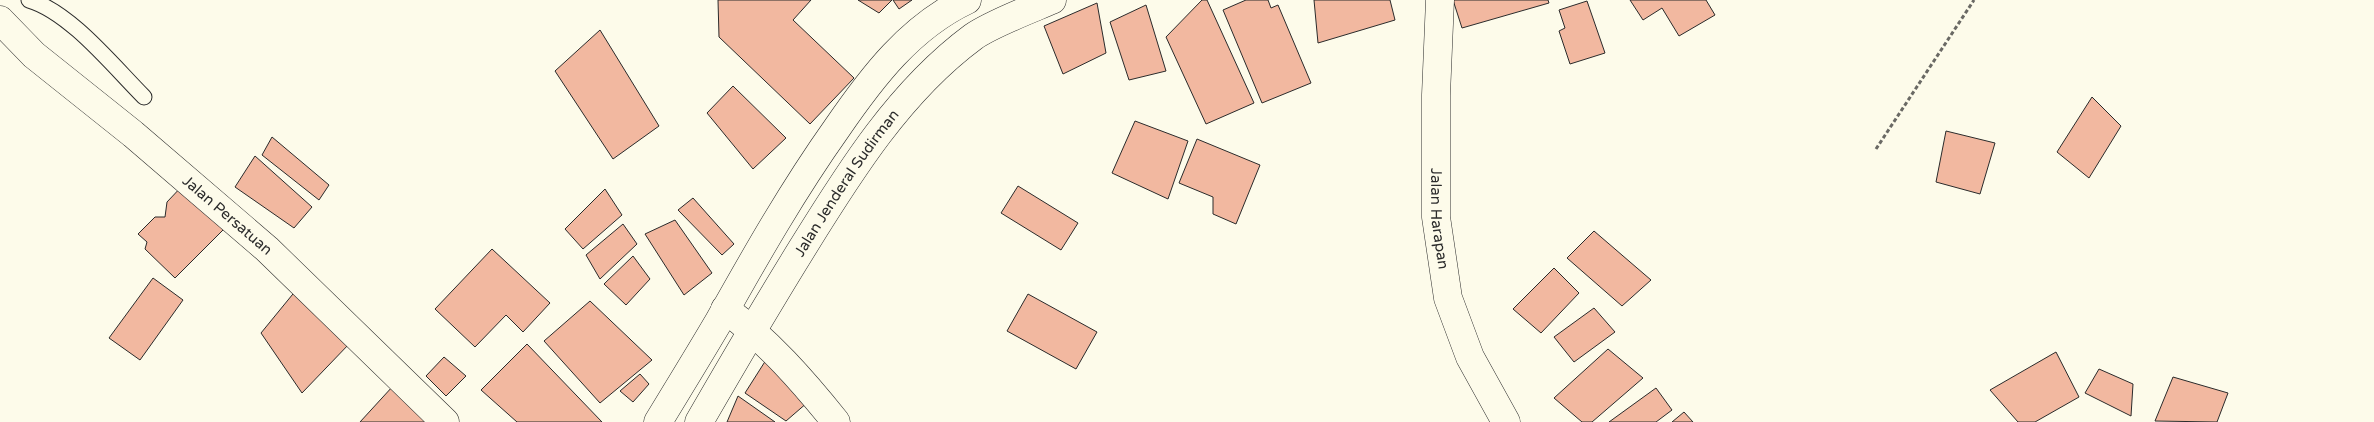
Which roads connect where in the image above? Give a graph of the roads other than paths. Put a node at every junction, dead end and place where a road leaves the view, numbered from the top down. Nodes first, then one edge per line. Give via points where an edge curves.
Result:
1 (29, 0) edge
2 (1052, 0) edge
3 (1440, 0) edge
4 (950, 3) edge
5 (0, 20) edge
6 (144, 97) dead end
7 (725, 309) junction
8 (752, 329) junction
9 (444, 422) edge
10 (658, 422) edge
11 (699, 422) edge
12 (836, 422) edge
13 (1506, 422) edge

1 - 6 lane via 63,16
2 - 8 street, Jalan Jenderal Sudirman via 975,35 931,73 893,114 842,184
3 - 13 street, Jalan Harapan via 1436,217 1448,298 1470,357
4 - 7 street via 903,45 866,87 813,161
5 - 9 street, Jalan Persatuan via 34,55 133,134 267,249
7 - 8 street
7 - 10 street
8 - 11 street, Jalan Jenderal Sudirman
8 - 12 street via 809,388

